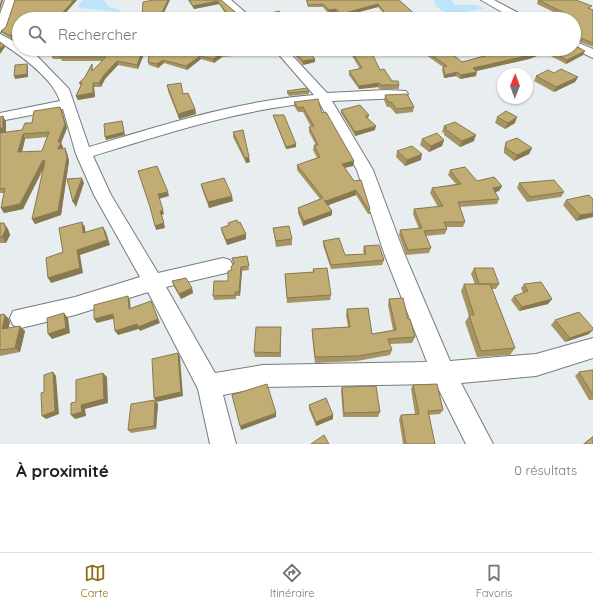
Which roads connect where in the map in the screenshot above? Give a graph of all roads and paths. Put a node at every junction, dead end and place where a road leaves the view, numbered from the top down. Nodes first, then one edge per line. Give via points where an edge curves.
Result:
1 (10, 0) edge
2 (225, 0) edge
3 (486, 0) edge
4 (240, 12) edge
5 (509, 12) edge
6 (0, 29) edge
7 (0, 37) edge
8 (12, 45) edge
9 (581, 48) edge
10 (593, 54) edge
11 (29, 56) edge
12 (286, 56) edge
13 (401, 94) edge
14 (323, 97) junction
15 (68, 104) junction
16 (0, 117) edge
17 (84, 154) junction
18 (223, 266) dead end
19 (153, 282) junction
20 (21, 318) dead end
21 (593, 348) edge
22 (443, 374) junction
23 (209, 386) junction
24 (223, 444) edge
25 (480, 444) edge

1 - 6 street
2 - 4 street
3 - 5 street
7 - 8 street
9 - 10 street
11 - 15 street via 64,92
12 - 14 street
13 - 14 street
14 - 17 street via 280,102 219,115 170,127
14 - 22 street via 365,170 394,253
15 - 16 street
15 - 17 street
17 - 19 street via 103,195
18 - 19 street
19 - 20 street via 75,306
19 - 23 street
21 - 22 street via 536,366
22 - 23 street via 263,376
22 - 25 street
23 - 24 street

